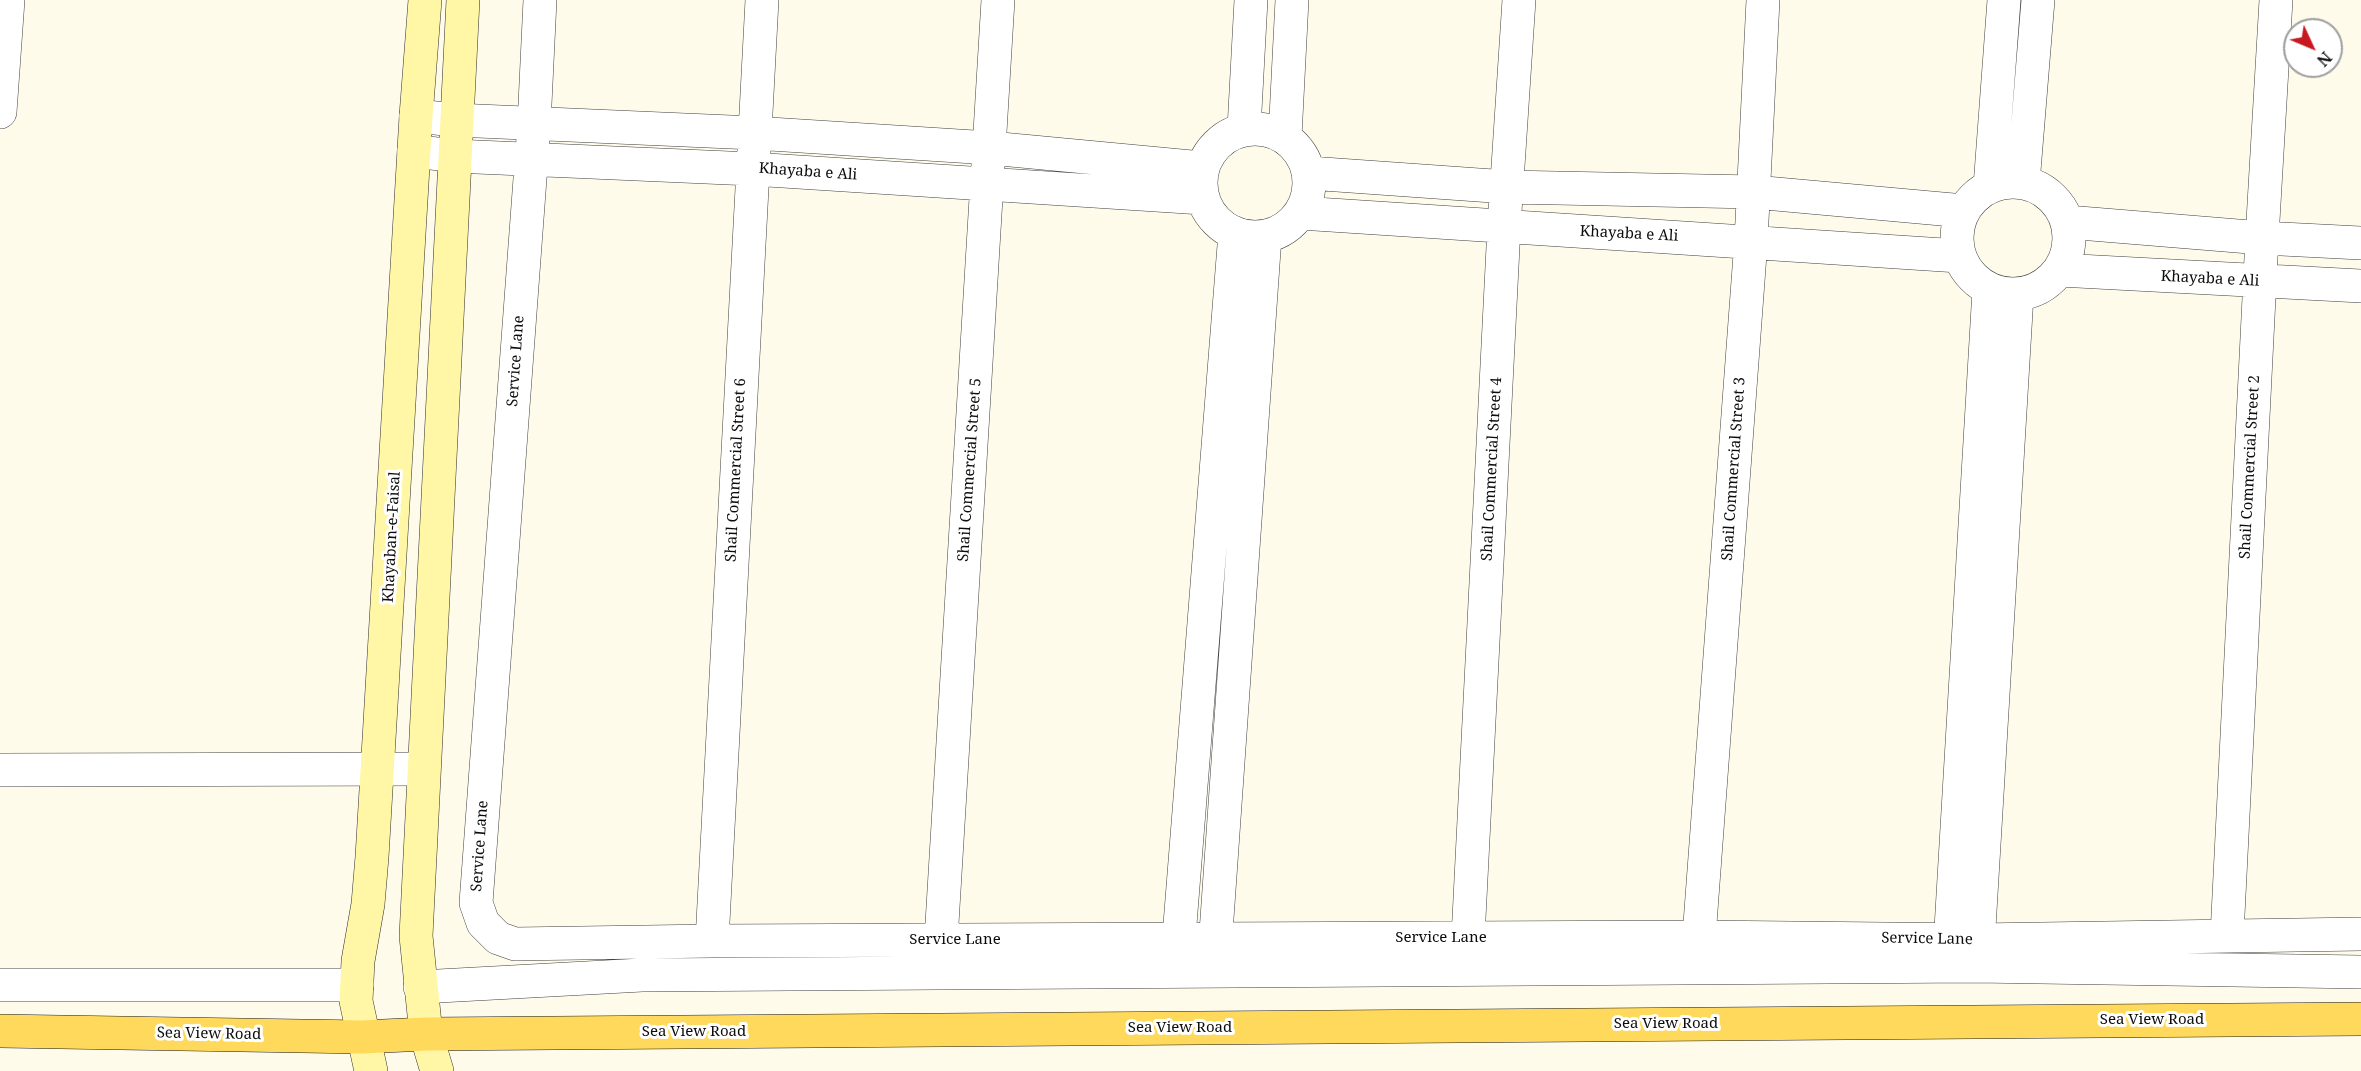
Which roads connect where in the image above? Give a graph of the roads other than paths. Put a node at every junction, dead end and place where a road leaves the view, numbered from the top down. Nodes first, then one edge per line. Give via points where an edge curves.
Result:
1 (8, 0) edge
2 (425, 0) edge
3 (463, 0) edge
4 (540, 0) edge
5 (762, 0) edge
6 (998, 0) edge
7 (1251, 0) edge
8 (1292, 0) edge
9 (1519, 0) edge
10 (1763, 0) edge
11 (2004, 0) edge
12 (2037, 0) edge
13 (2276, 0) edge
14 (0, 112) edge
15 (416, 116) junction
16 (455, 120) junction
17 (534, 125) junction
18 (1244, 129) junction
19 (754, 133) junction
20 (1285, 137) junction
21 (990, 148) junction
22 (414, 151) junction
23 (454, 156) junction
24 (531, 160) junction
25 (752, 168) junction
26 (1309, 173) junction
27 (1202, 183) junction
28 (2023, 183) junction
29 (988, 184) junction
30 (1507, 187) junction
31 (1990, 187) junction
32 (1754, 192) junction
33 (1964, 211) junction
34 (1300, 213) junction
35 (2067, 222) junction
36 (1504, 227) junction
37 (1250, 235) junction
38 (2262, 238) junction
39 (1750, 241) junction
40 (2361, 243) edge
41 (1959, 256) junction
42 (2059, 270) junction
43 (2259, 282) junction
44 (2361, 286) edge
45 (2003, 293) junction
46 (378, 768) junction
47 (423, 769) junction
48 (0, 770) edge
49 (2361, 934) edge
50 (2227, 935) junction
51 (1699, 937) junction
52 (1468, 938) junction
53 (941, 940) junction
54 (1178, 940) junction
55 (1215, 940) junction
56 (712, 941) junction
57 (1963, 953) junction
58 (1177, 972) junction
59 (1213, 972) junction
60 (2361, 972) edge
61 (0, 985) edge
62 (357, 985) junction
63 (420, 987) junction
64 (2361, 1018) edge
65 (0, 1031) edge
66 (426, 1034) junction
67 (362, 1037) junction
68 (371, 1071) edge
69 (437, 1071) edge

1 - 14 street
2 - 15 main road, Khayaban-e-Faisal
3 - 16 main road
4 - 17 street, Service Lane
5 - 19 street, Shail Commercial Street 6
6 - 21 street, Shail Commercial Street 5
7 - 18 street
8 - 20 street
9 - 30 street, Shail Commercial Street 4
10 - 32 street, Shail Commercial Street 3
11 - 31 street
12 - 28 street
13 - 38 street, Shail Commercial Street 2
15 - 16 street
15 - 22 main road, Khayaban-e-Faisal
16 - 17 street
16 - 23 main road
17 - 19 street
17 - 24 street, Service Lane
18 - 20 street via 1265,129
18 - 27 street via 1225,136 1210,150
19 - 21 street
19 - 25 street, Shail Commercial Street 6
20 - 26 street via 1300,153
21 - 27 street
21 - 29 street, Shail Commercial Street 5
22 - 23 street, Khayaba e Ali
22 - 46 main road, Khayaban-e-Faisal
23 - 24 street, Khayaba e Ali
23 - 47 main road
24 - 25 street, Khayaba e Ali
24 - 56 street, Service Lane via 476,903 483,923 498,938 515,944
25 - 29 street, Khayaba e Ali
25 - 56 street, Shail Commercial Street 6
26 - 30 street
26 - 34 street via 1308,194
27 - 29 street, Khayaba e Ali
27 - 37 street via 1209,213 1221,225
28 - 31 street
28 - 35 street via 2042,190 2057,204
29 - 53 street, Shail Commercial Street 5
30 - 32 street
30 - 36 street, Shail Commercial Street 4
31 - 33 street
32 - 33 street
32 - 39 street, Shail Commercial Street 3
33 - 41 street via 1956,233
34 - 36 street, Khayaba e Ali
34 - 37 street via 1285,228
35 - 38 street
35 - 42 street via 2068,246
36 - 39 street, Khayaba e Ali
36 - 52 street, Shail Commercial Street 4
37 - 54 street
37 - 55 street
38 - 40 street
38 - 43 street, Shail Commercial Street 2
39 - 41 street, Khayaba e Ali
39 - 51 street, Shail Commercial Street 3
41 - 45 street via 1971,276
42 - 43 street, Khayaba e Ali
42 - 45 street via 2041,287
43 - 44 street, Khayaba e Ali
43 - 50 street, Shail Commercial Street 2
45 - 57 street
46 - 47 street
46 - 48 street
46 - 62 main road, Khayaban-e-Faisal via 368,904
47 - 63 main road via 416,936
49 - 50 street, Service Lane
50 - 57 street, Service Lane
51 - 52 street, Service Lane
51 - 57 street, Service Lane
52 - 55 street, Service Lane
53 - 54 street, Service Lane
53 - 56 street, Service Lane
54 - 55 street, Service Lane
54 - 58 street
55 - 59 street
57 - 59 street
57 - 60 street
58 - 59 street
58 - 63 street via 642,975
61 - 62 street
62 - 67 main road, Khayaban-e-Faisal
63 - 66 main road
64 - 66 main road, Sea View Road
65 - 67 main road, Sea View Road
66 - 67 main road, Sea View Road
66 - 69 main road
67 - 68 main road, Khayaban-e-Faisal

